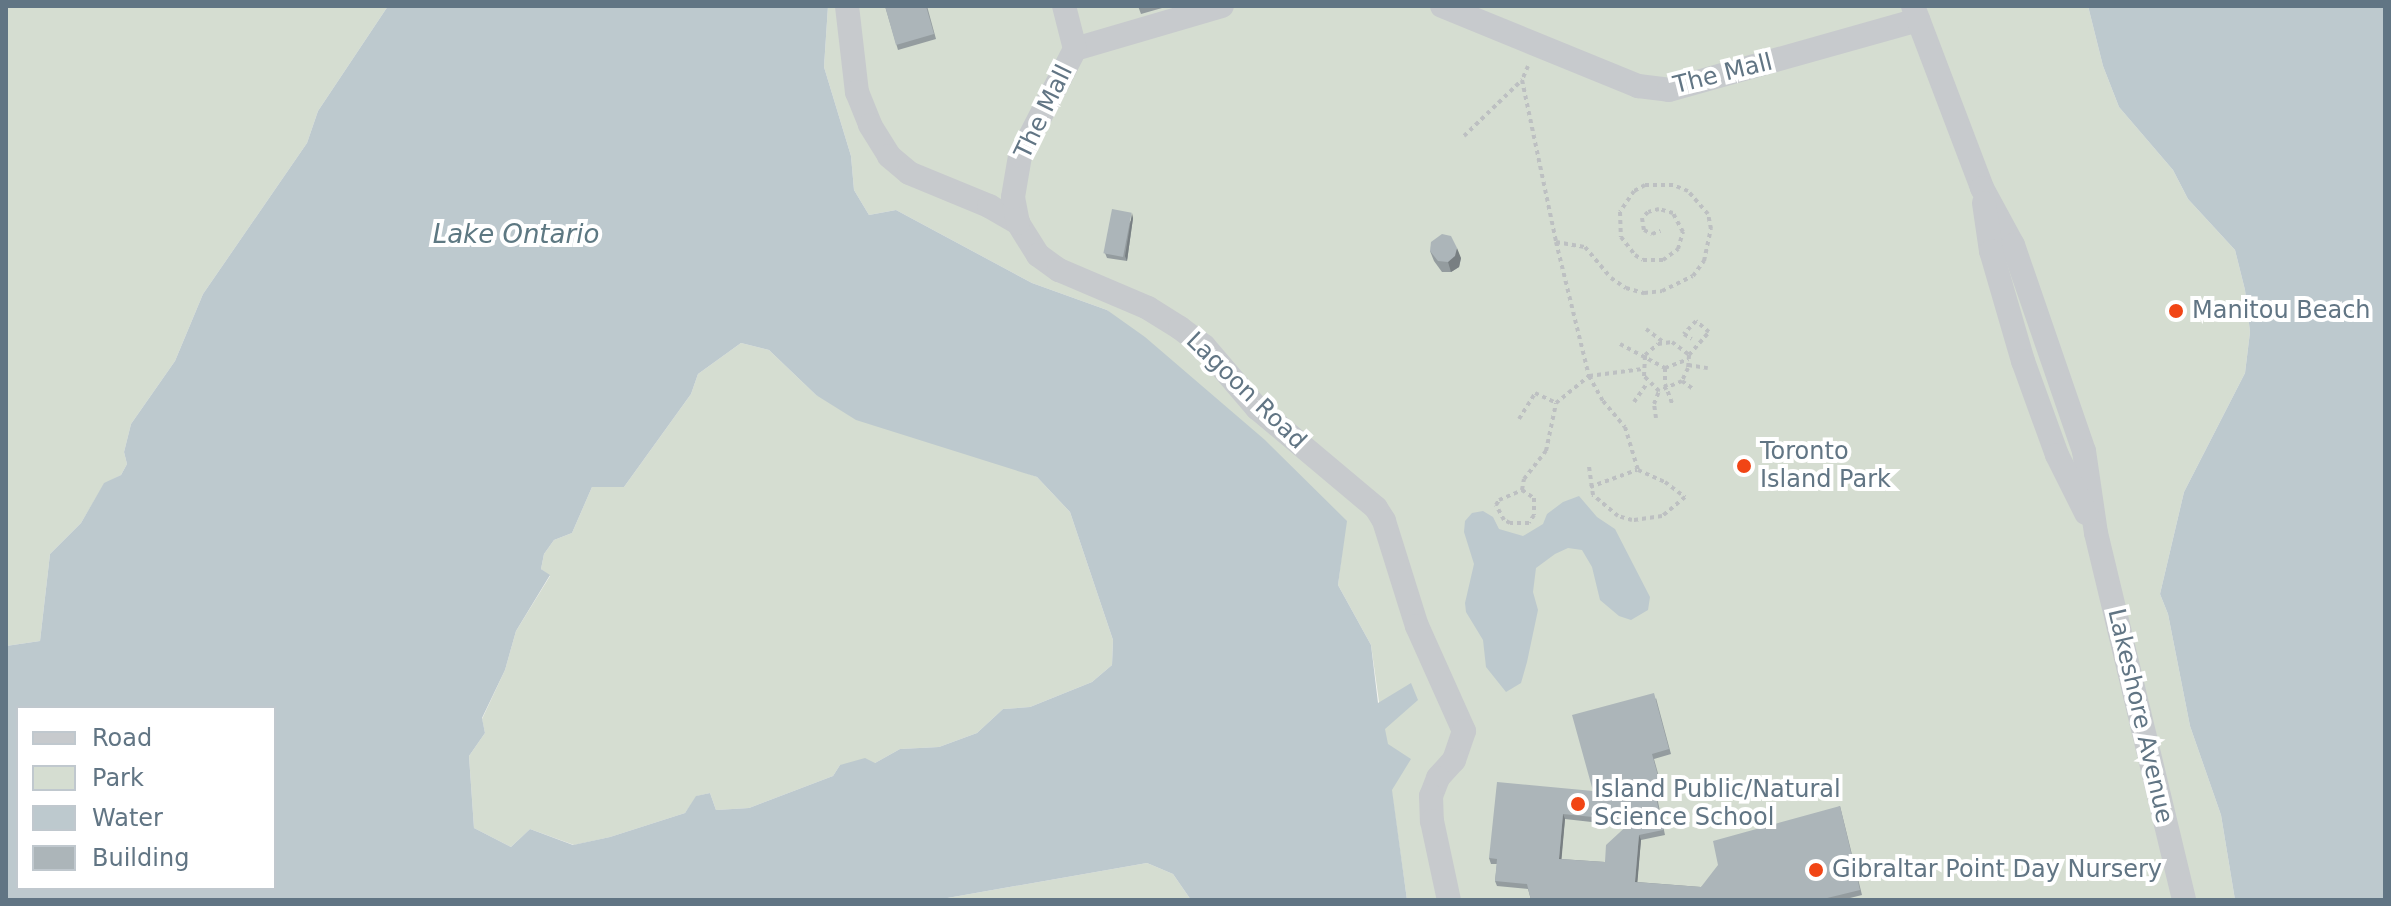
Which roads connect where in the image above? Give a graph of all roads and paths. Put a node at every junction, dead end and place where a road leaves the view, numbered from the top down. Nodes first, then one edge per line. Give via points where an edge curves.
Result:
1 (847, 6) edge
2 (1064, 6) edge
3 (1222, 6) edge
4 (1442, 6) edge
5 (1916, 13) edge
6 (1537, 45) junction
7 (1075, 49) junction
8 (1522, 80) junction
9 (1464, 136) dead end
10 (1018, 223) junction
11 (1660, 231) dead end
12 (1556, 242) junction
13 (1646, 329) dead end
14 (1692, 339) dead end
15 (1663, 342) junction
16 (1620, 344) dead end
17 (1645, 355) junction
18 (1688, 360) junction
19 (1665, 368) junction
20 (1708, 368) dead end
21 (1643, 369) junction
22 (1589, 376) junction
23 (1682, 381) junction
24 (1648, 382) junction
25 (1668, 389) junction
26 (1693, 389) dead end
27 (1659, 391) junction
28 (1634, 402) dead end
29 (1556, 403) junction
30 (1673, 406) dead end
31 (1656, 418) dead end
32 (1519, 419) dead end
33 (1589, 466) dead end
34 (1638, 470) junction
35 (1590, 487) junction
36 (1522, 490) junction
37 (1449, 900) edge
38 (2184, 900) edge

1 - 10 lane, Lagoon Road via 857,92 889,156 909,173
2 - 7 lane, The Mall
3 - 7 lane, The Mall
4 - 6 lane, The Mall
5 - 6 lane, The Mall via 1669,90 1638,86
5 - 38 lane, Lakeshore Avenue via 1982,188 1991,251 2023,361 2057,455 2096,533
6 - 8 path
7 - 10 lane, The Mall via 1020,156 1013,197
8 - 9 path
8 - 12 path
10 - 37 lane, Lagoon Road via 1048,264 1148,308 1204,346 1257,408 1376,508 1417,626 1464,731 1454,760 1431,796
11 - 12 path via 1644,230 1642,218 1648,212 1673,213 1683,232 1678,249 1663,260 1643,260 1621,237 1620,212 1645,185 1688,191 1708,214 1711,245 1699,269 1679,286 1644,293 1611,278 1577,243
12 - 22 path
13 - 15 path
14 - 18 path via 1684,334 1696,321 1709,332
15 - 17 path
15 - 18 path via 1672,342
16 - 17 path
17 - 19 path
17 - 21 path
18 - 19 path
18 - 20 path
18 - 23 path
19 - 25 path
21 - 22 path
21 - 24 path
22 - 29 path
22 - 34 path via 1625,427
23 - 25 path
23 - 26 path
24 - 27 path
24 - 28 path
25 - 27 path
25 - 30 path
27 - 31 path
29 - 32 path via 1535,393
29 - 36 path via 1546,451 1524,479
33 - 35 path
34 - 35 path
34 - 35 path via 1685,497 1662,516 1632,520 1603,505
36 - 36 path via 1534,498 1534,515 1529,523 1510,523 1496,505

